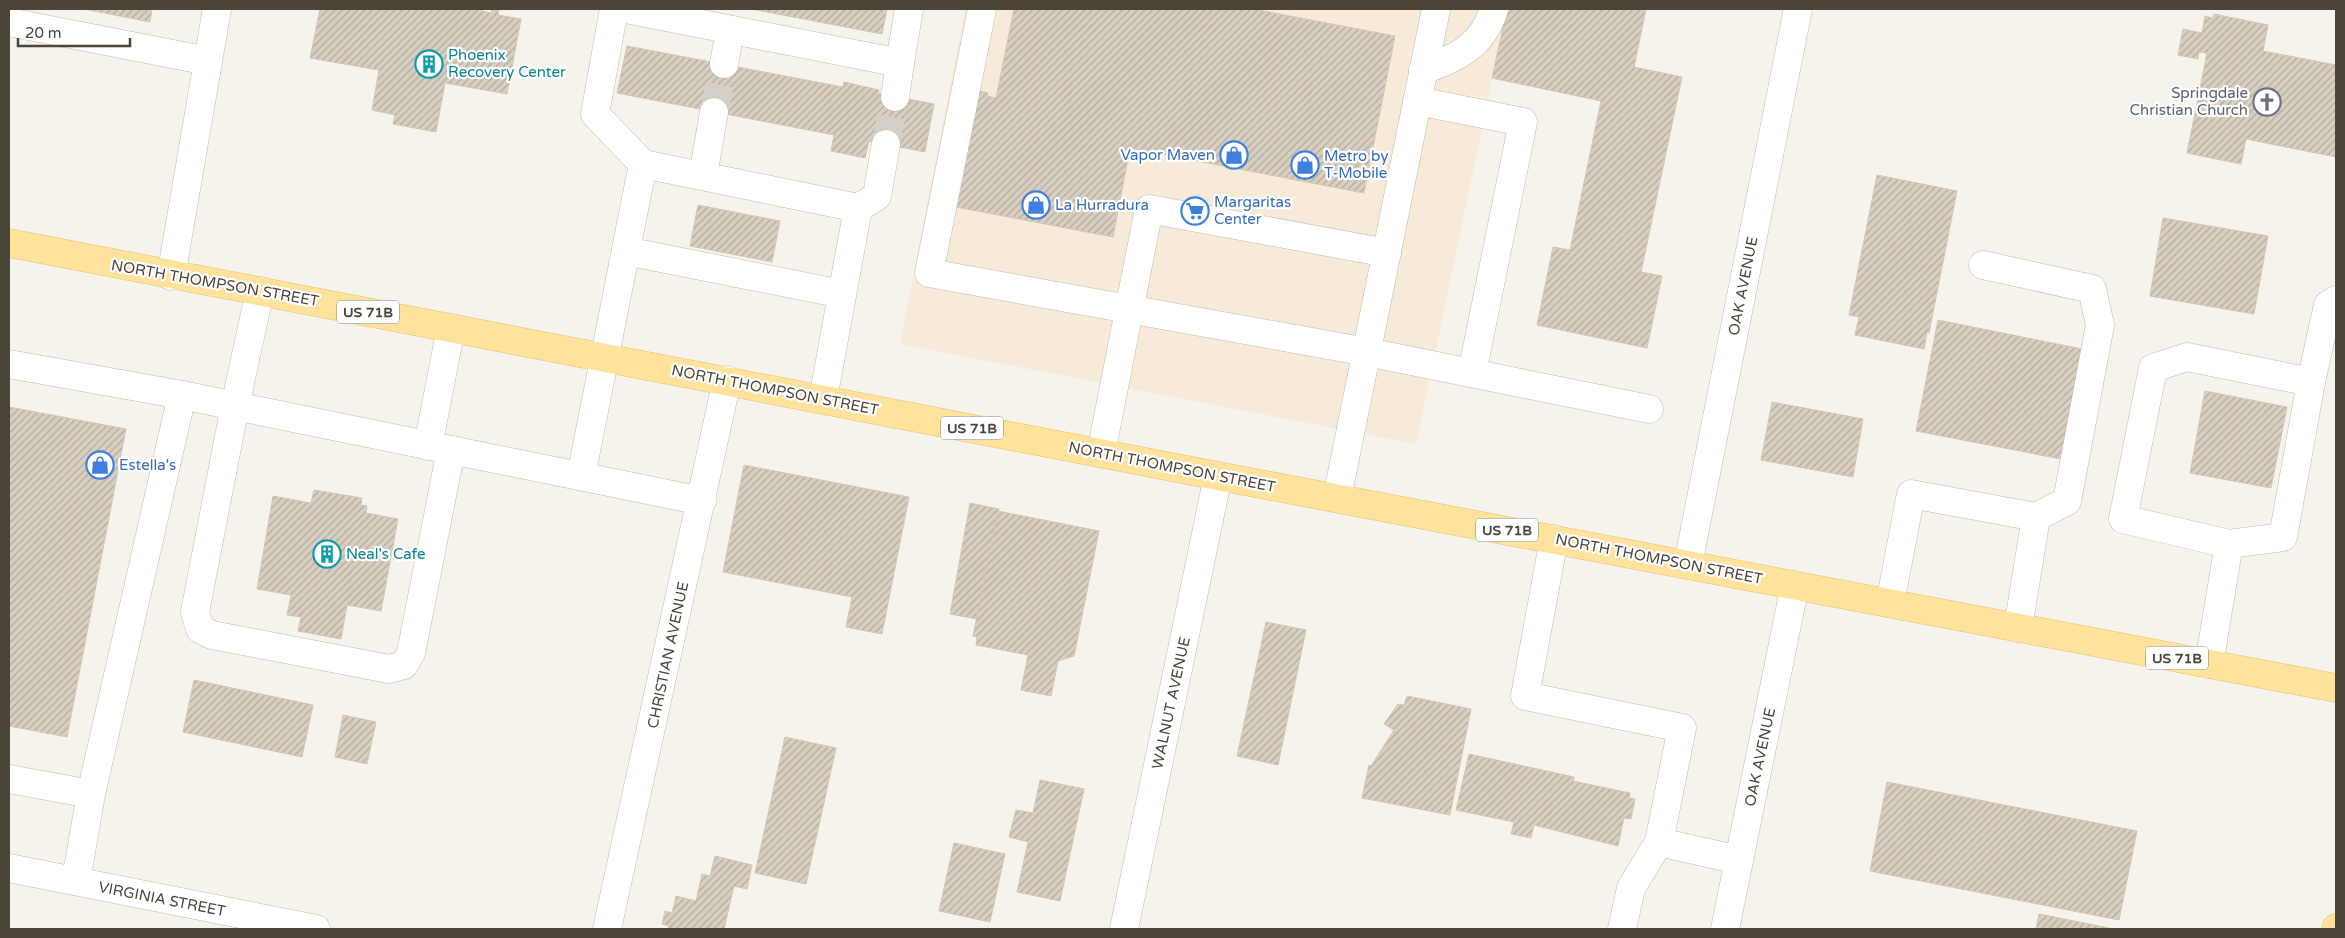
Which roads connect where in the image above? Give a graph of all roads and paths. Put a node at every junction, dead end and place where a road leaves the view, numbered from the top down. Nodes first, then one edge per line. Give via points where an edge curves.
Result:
1 (217, 9) edge
2 (614, 9) edge
3 (626, 9) edge
4 (909, 9) edge
5 (982, 9) edge
6 (1436, 9) edge
7 (1494, 9) edge
8 (1798, 9) edge
9 (9, 22) edge
10 (730, 30) junction
11 (208, 61) junction
12 (900, 63) junction
13 (724, 64) tunnel mouth
14 (1424, 70) junction
15 (895, 97) tunnel mouth
16 (1418, 101) junction
17 (714, 112) tunnel mouth
18 (886, 144) tunnel mouth
19 (643, 164) junction
20 (703, 176) junction
21 (858, 208) junction
22 (9, 243) edge
23 (626, 251) junction
24 (1387, 253) junction
25 (1983, 265) dead end
26 (171, 276) junction
27 (260, 291) junction
28 (842, 294) junction
29 (2336, 300) edge
30 (1129, 309) junction
31 (451, 328) junction
32 (1367, 352) junction
33 (605, 357) junction
34 (9, 364) edge
35 (1472, 373) junction
36 (727, 380) junction
37 (2311, 382) junction
38 (182, 395) junction
39 (823, 399) junction
40 (235, 406) junction
41 (1649, 409) dead end
42 (440, 448) junction
43 (1101, 453) junction
44 (581, 476) junction
45 (1218, 476) junction
46 (1337, 498) junction
47 (702, 500) junction
48 (2036, 517) junction
49 (1554, 539) junction
50 (2229, 544) junction
51 (1688, 564) junction
52 (1795, 585) junction
53 (1890, 603) junction
54 (2018, 628) junction
55 (2209, 664) junction
56 (2336, 688) edge
57 (9, 779) edge
58 (90, 794) junction
59 (1659, 842) junction
60 (1739, 860) junction
61 (9, 868) edge
62 (76, 881) junction
63 (316, 929) edge
64 (607, 929) edge
65 (1124, 929) edge
66 (1622, 929) edge
67 (1725, 929) edge

1 - 11 street
2 - 19 street via 595,114
3 - 10 street
4 - 12 street
5 - 30 street via 929,273
6 - 14 street
7 - 14 street via 1489,25 1464,53
8 - 51 street, OAK AVENUE
9 - 11 street
10 - 12 street
10 - 13 street
11 - 26 street
12 - 15 street
14 - 16 street
16 - 24 street
16 - 35 street via 1523,122
17 - 20 street
18 - 21 street via 877,196
19 - 20 street
19 - 23 street
20 - 21 street
21 - 28 street
22 - 26 main road, NORTH THOMPSON STREET / US 71B
23 - 28 street
23 - 33 street
24 - 30 street via 1150,209
24 - 32 street
25 - 48 street via 2092,289 2100,325 2067,501
26 - 27 main road, NORTH THOMPSON STREET / US 71B
27 - 31 main road, NORTH THOMPSON STREET / US 71B
27 - 40 street
28 - 39 street
29 - 37 street via 2328,305
30 - 32 street
30 - 43 street
31 - 33 main road, NORTH THOMPSON STREET / US 71B
31 - 42 street
32 - 35 street
32 - 46 street
33 - 36 main road, NORTH THOMPSON STREET / US 71B
33 - 44 street
34 - 38 street
35 - 41 street
36 - 39 main road, NORTH THOMPSON STREET / US 71B
36 - 47 street, CHRISTIAN AVENUE
37 - 50 street via 2283,537
37 - 50 street via 2187,357 2153,368 2123,519
38 - 40 street
38 - 58 street
39 - 43 main road, NORTH THOMPSON STREET / US 71B
40 - 42 street
40 - 42 street via 195,612 200,629 212,636 390,669 404,665 411,653
42 - 44 street
43 - 45 main road, NORTH THOMPSON STREET / US 71B
44 - 47 street
45 - 46 main road, NORTH THOMPSON STREET / US 71B
45 - 65 street, WALNUT AVENUE
46 - 49 main road, NORTH THOMPSON STREET / US 71B
47 - 64 street, CHRISTIAN AVENUE
48 - 53 street via 1911,494
48 - 54 street
49 - 51 main road, NORTH THOMPSON STREET / US 71B
49 - 59 street via 1525,696 1682,728
50 - 55 street
51 - 52 main road, NORTH THOMPSON STREET / US 71B
52 - 53 main road, NORTH THOMPSON STREET / US 71B
52 - 60 street, OAK AVENUE
53 - 54 main road, NORTH THOMPSON STREET / US 71B
54 - 55 main road, NORTH THOMPSON STREET / US 71B
55 - 56 main road, NORTH THOMPSON STREET / US 71B
57 - 58 street
58 - 62 street
59 - 60 street
59 - 66 street via 1630,888
60 - 67 street, OAK AVENUE
61 - 62 street, VIRGINIA STREET
62 - 63 street, VIRGINIA STREET

